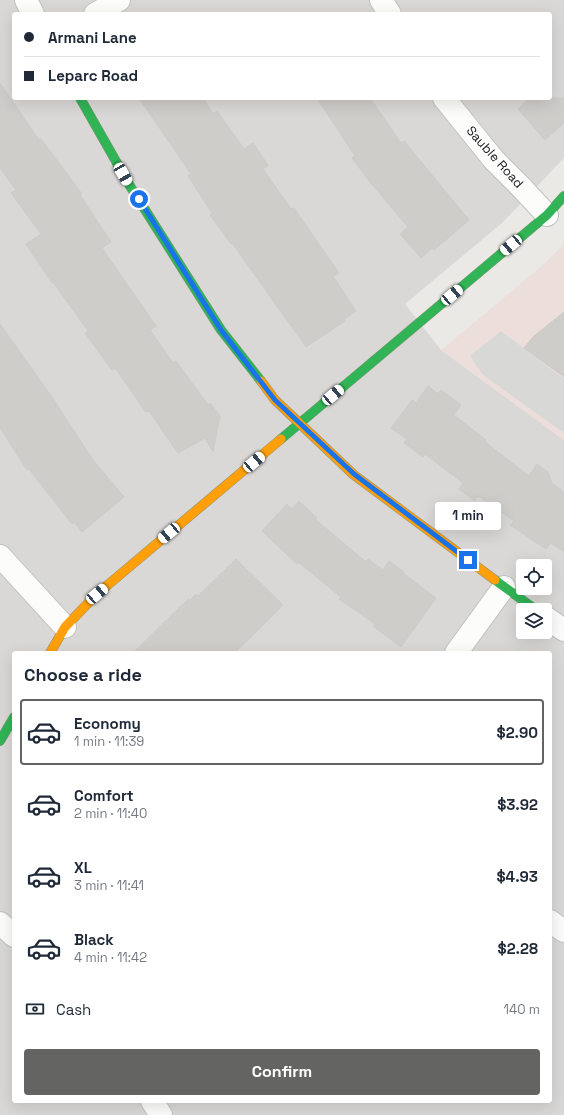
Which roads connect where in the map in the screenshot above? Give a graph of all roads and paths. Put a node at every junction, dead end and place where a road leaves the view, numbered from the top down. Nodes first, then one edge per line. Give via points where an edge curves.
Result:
1 (26, 0) edge
2 (119, 0) edge
3 (381, 0) edge
4 (32, 12) edge
5 (98, 12) edge
6 (389, 12) edge
7 (81, 100) edge
8 (446, 100) edge
9 (564, 196) edge
10 (547, 215) junction
11 (300, 423) junction
12 (0, 556) edge
13 (504, 587) junction
14 (526, 603) edge
15 (552, 621) edge
16 (65, 627) junction
17 (564, 630) edge
18 (51, 651) edge
19 (457, 651) edge
20 (12, 720) edge
21 (0, 741) edge
22 (552, 922) edge
23 (0, 923) edge
24 (564, 931) edge
25 (12, 934) edge
26 (153, 1103) edge
27 (161, 1115) edge

1 - 4 street
2 - 5 street
3 - 6 street
7 - 11 street via 130,186 221,330 275,400
8 - 10 street, Sauble Road via 494,160
9 - 10 street
10 - 11 street
11 - 13 street via 354,474
11 - 16 street via 97,594
12 - 16 street
13 - 14 street
13 - 19 street
15 - 17 street
16 - 18 street
20 - 21 street
22 - 24 street
23 - 25 street
26 - 27 street

